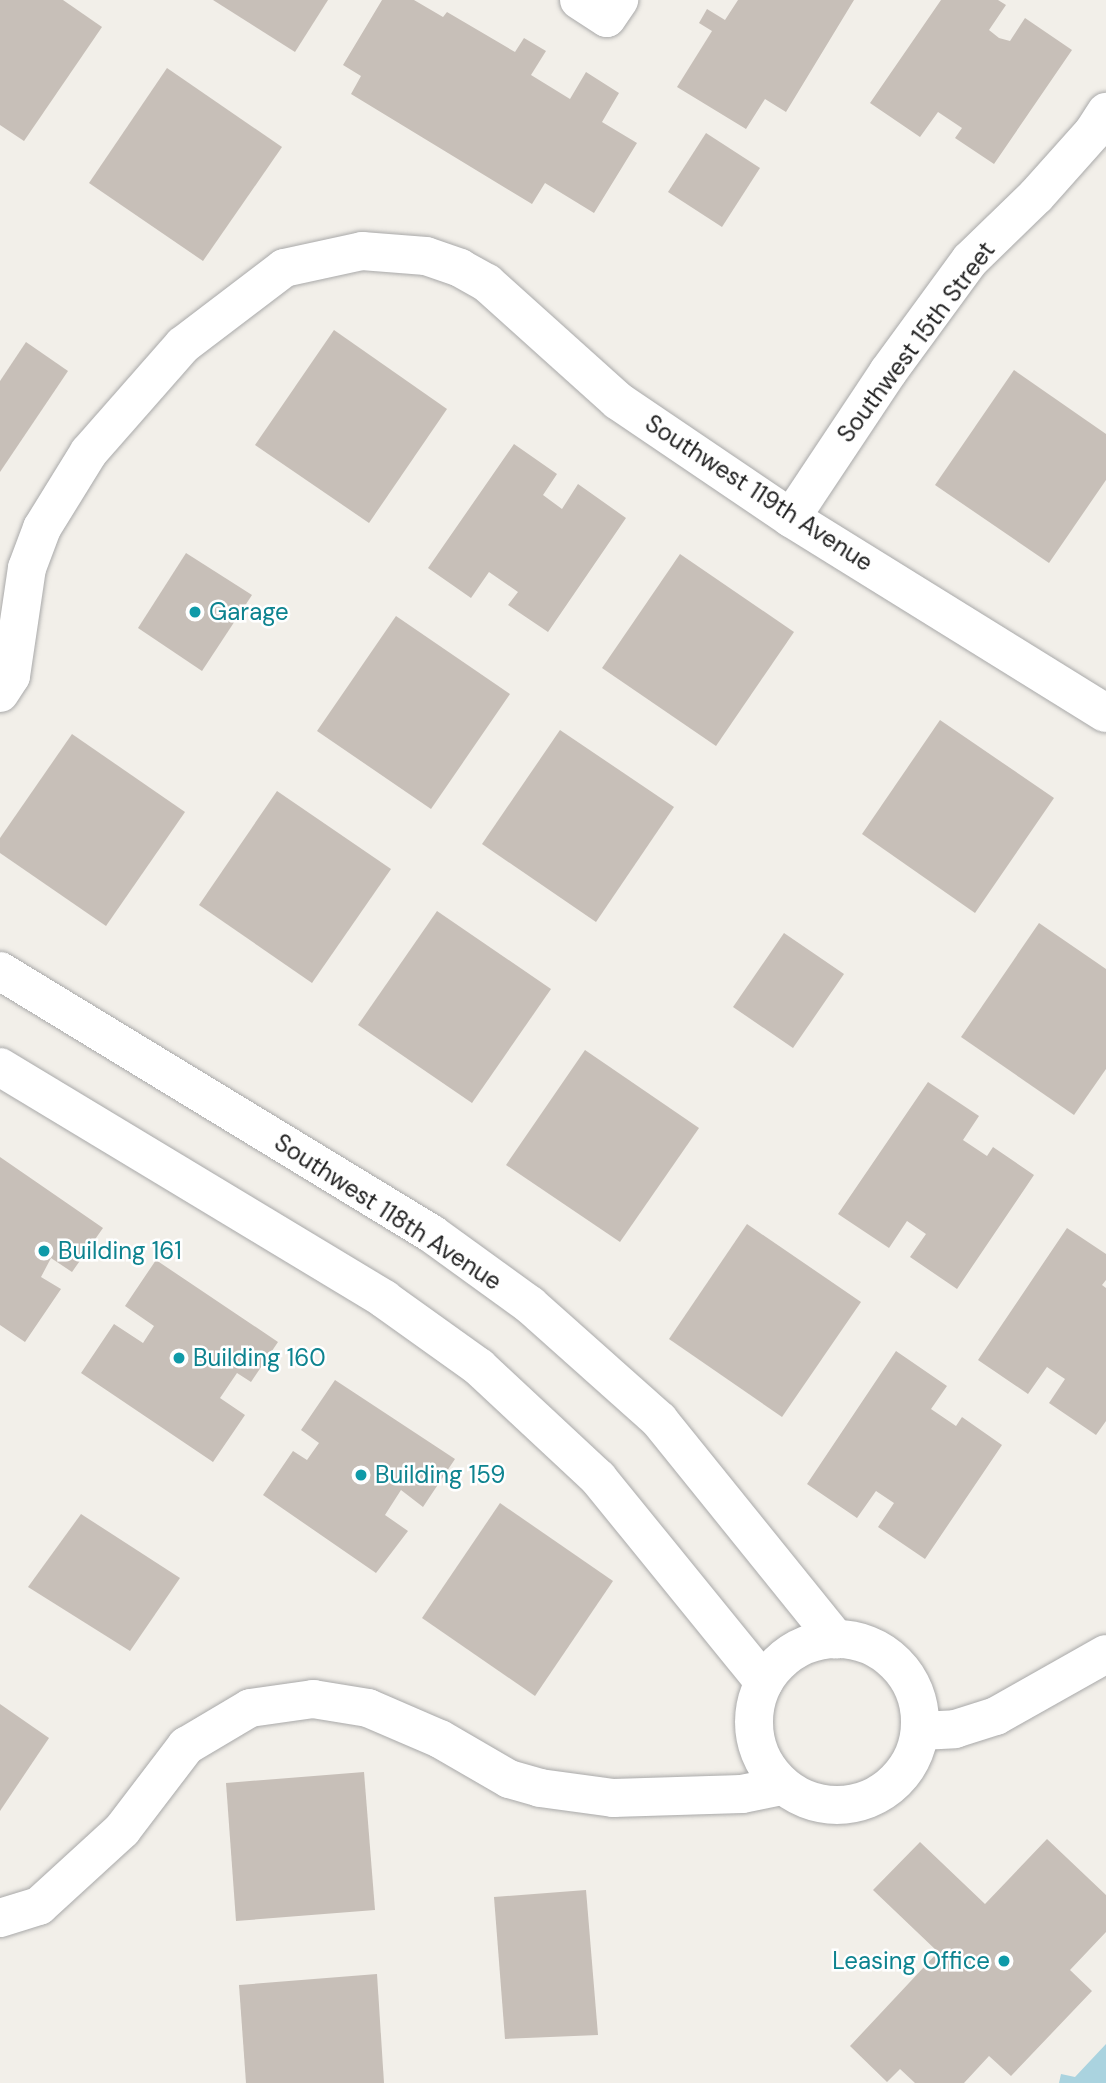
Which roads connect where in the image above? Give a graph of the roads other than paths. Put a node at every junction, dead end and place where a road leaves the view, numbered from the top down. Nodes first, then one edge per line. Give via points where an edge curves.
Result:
1 (1106, 112) edge
2 (791, 517) junction
3 (0, 693) edge
4 (1106, 713) edge
5 (0, 971) edge
6 (0, 1067) edge
7 (836, 1639) junction
8 (1106, 1654) edge
9 (764, 1682) junction
10 (920, 1731) junction
11 (782, 1786) junction
12 (0, 1918) edge

1 - 2 street, Southwest 15th Street via 1036,196 970,260
2 - 3 street, Southwest 119th Avenue via 618,401 487,283 460,268 426,256 362,251 284,268 183,345 89,452 42,528 27,568 11,676
2 - 4 street, Southwest 119th Avenue
5 - 7 street, Southwest 118th Avenue via 432,1234 530,1305 659,1420
6 - 9 street via 384,1299 479,1367 597,1478
7 - 9 street via 794,1651
7 - 10 street via 855,1641 891,1658 915,1691
8 - 10 street via 996,1716 955,1730
9 - 11 street via 756,1702 757,1746
10 - 11 street via 913,1756 899,1778 855,1804 829,1805 804,1799
11 - 12 street via 742,1794 613,1798 540,1788 509,1779 440,1740 368,1708 313,1699 250,1708 186,1746 122,1830 40,1906

